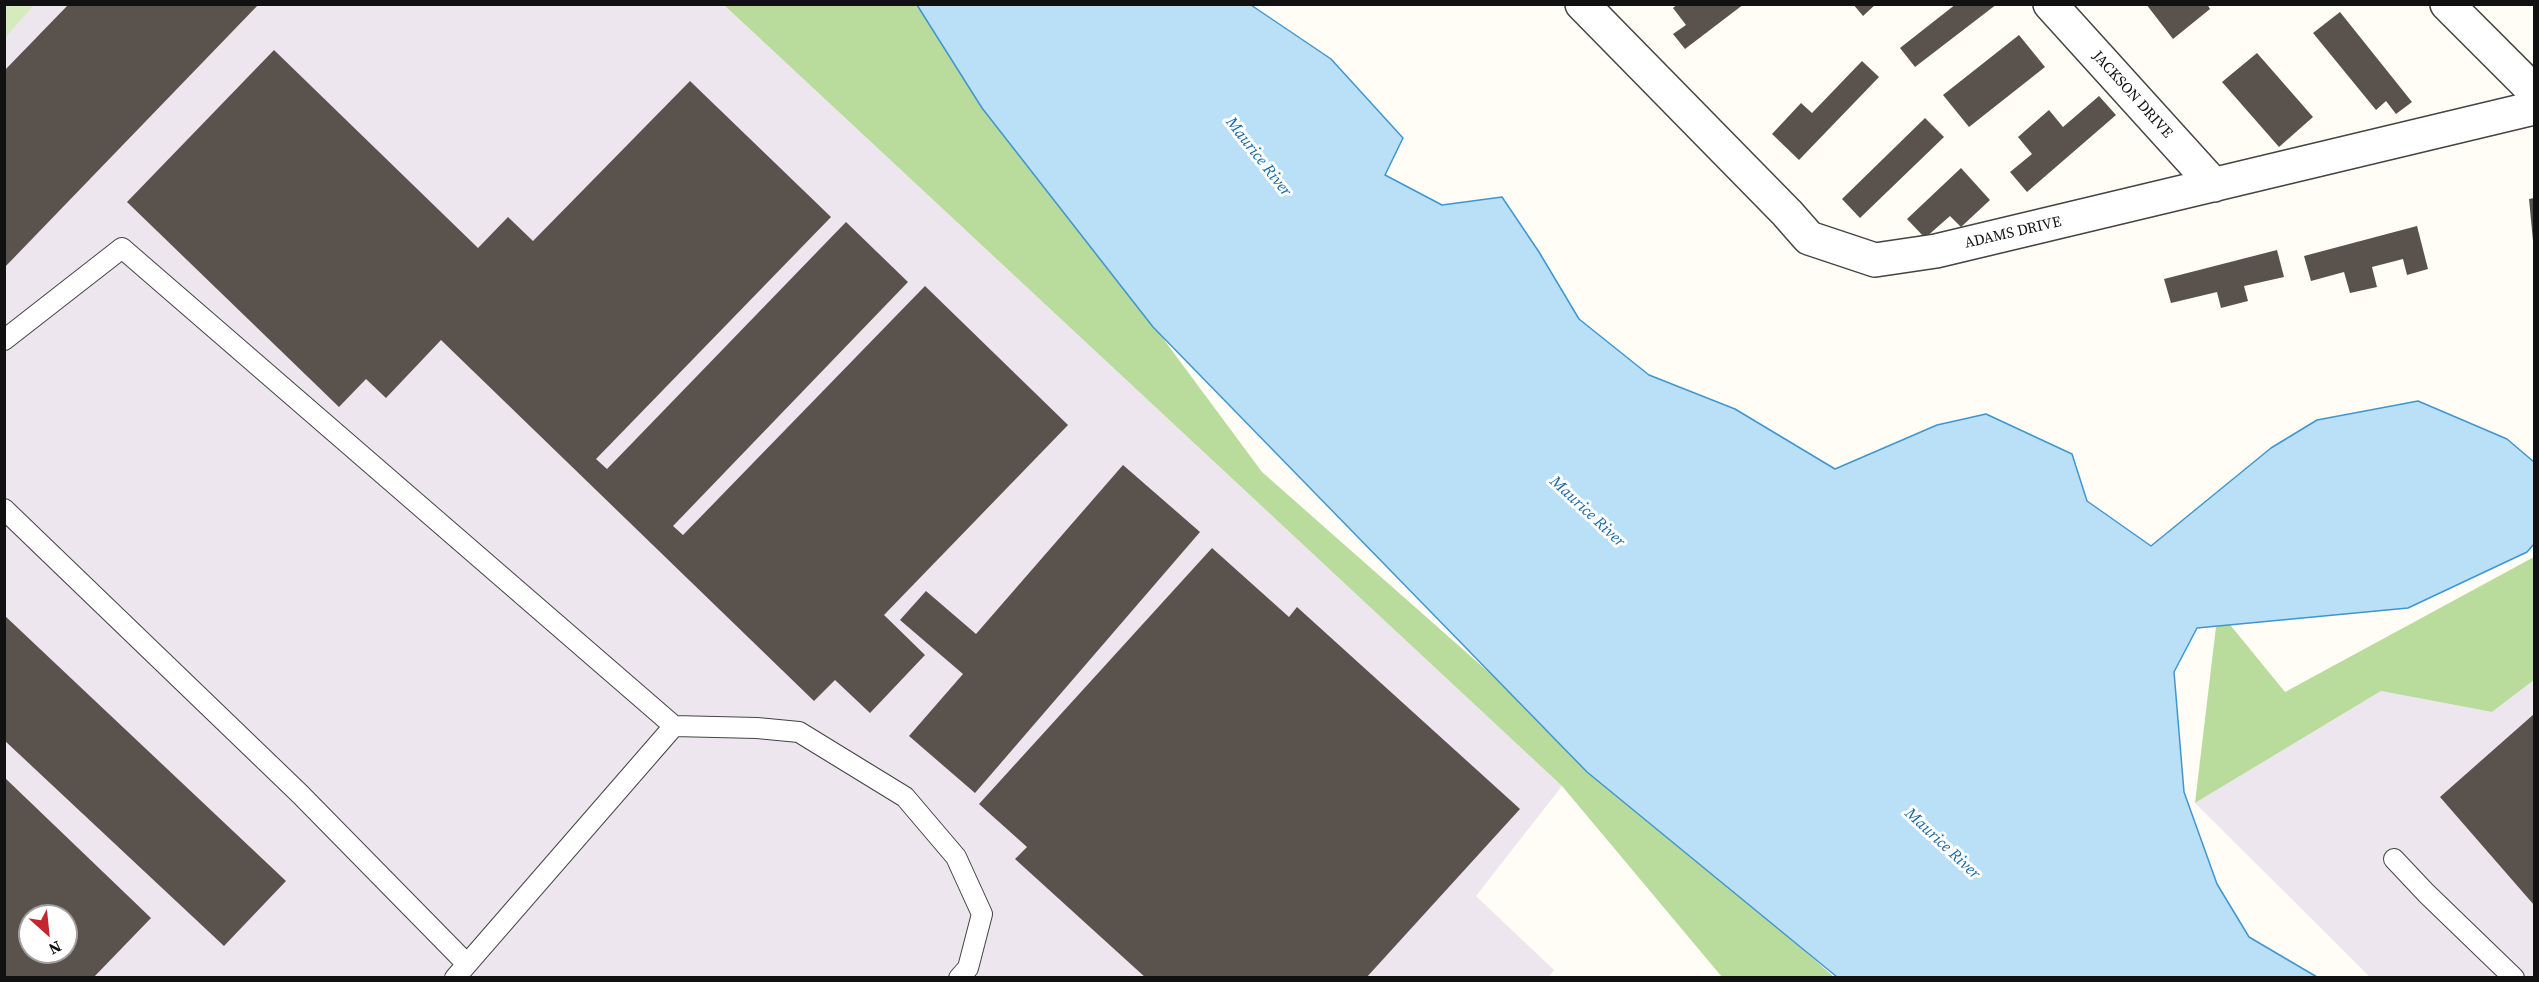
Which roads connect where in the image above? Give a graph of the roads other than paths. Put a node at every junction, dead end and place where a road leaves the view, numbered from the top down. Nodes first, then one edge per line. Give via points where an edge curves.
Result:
1 (1582, 4) edge
2 (2050, 4) edge
3 (2447, 4) edge
4 (2535, 92) edge
5 (2535, 108) edge
6 (2214, 185) junction
7 (4, 340) edge
8 (4, 509) edge
9 (674, 726) junction
10 (2394, 859) dead end
11 (461, 970) edge
12 (959, 978) edge
13 (2514, 978) edge

1 - 6 street, ADAMS DRIVE via 1809,238 1875,260 1936,251
2 - 6 street, JACKSON DRIVE
3 - 4 street
5 - 6 street, ADAMS DRIVE
7 - 9 lane via 122,248
8 - 11 lane via 300,794
9 - 11 lane
9 - 12 lane via 799,732 905,797 956,857 982,914 968,968
10 - 13 lane

